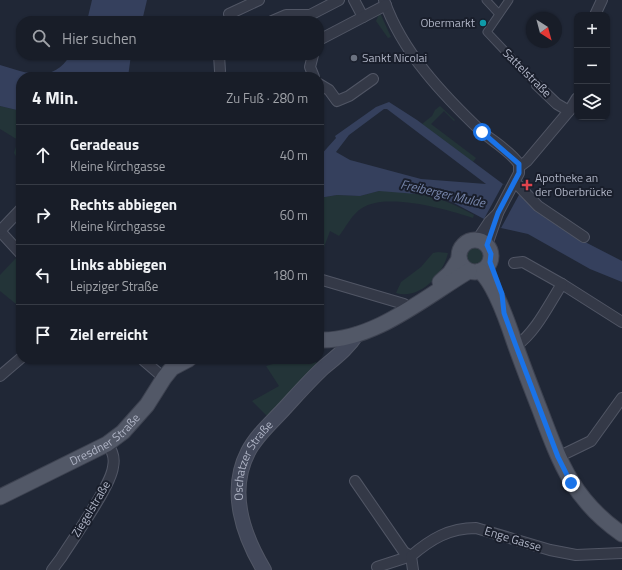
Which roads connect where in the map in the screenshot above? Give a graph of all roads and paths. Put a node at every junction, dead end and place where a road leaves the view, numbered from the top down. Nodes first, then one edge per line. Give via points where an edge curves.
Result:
1 (260, 0) edge
2 (339, 0) edge
3 (354, 0) edge
4 (486, 0) edge
5 (508, 0) edge
6 (602, 0) edge
7 (385, 1) edge
8 (596, 12) edge
9 (229, 14) dead end
10 (499, 14) dead end
11 (314, 16) edge
12 (363, 17) junction
13 (324, 36) edge
14 (219, 60) edge
15 (312, 60) edge
16 (220, 71) dead end
17 (312, 72) edge
18 (373, 79) dead end
19 (537, 85) joint
20 (324, 87) edge
21 (574, 103) edge
22 (569, 111) junction
23 (520, 167) junction
24 (513, 186) junction
25 (16, 213) edge
26 (0, 231) edge
27 (584, 237) dead end
28 (482, 242) junction
29 (16, 249) edge
30 (459, 259) junction
31 (514, 263) dead end
32 (480, 268) junction
33 (324, 280) edge
34 (562, 284) junction
35 (404, 304) junction
36 (622, 322) edge
37 (378, 325) junction
38 (357, 334) junction
39 (324, 340) edge
40 (324, 344) edge
41 (516, 346) junction
42 (16, 362) edge
43 (148, 364) edge
44 (180, 364) edge
45 (323, 368) junction
46 (0, 376) edge
47 (164, 378) junction
48 (622, 398) edge
49 (107, 444) junction
50 (558, 457) junction
51 (355, 482) dead end
52 (0, 497) edge
53 (622, 534) edge
54 (622, 553) edge
55 (411, 556) junction
56 (377, 567) dead end
57 (52, 570) edge
58 (264, 570) edge
59 (412, 570) edge

1 - 9 street
2 - 11 street
3 - 12 street
4 - 10 street
5 - 19 street, Sattelstraße via 487,32
6 - 8 street
7 - 12 street
7 - 23 street via 401,37 430,76 482,132 517,161
12 - 13 street
14 - 16 street
15 - 17 street
18 - 20 street via 337,101
19 - 22 street, Sattelstraße via 557,104
21 - 22 street
22 - 23 street
23 - 24 street
24 - 27 street
24 - 28 street
25 - 26 street
26 - 29 street
28 - 30 main road via 464,244
28 - 32 main road via 491,254
30 - 32 main road via 464,268
30 - 35 main road via 442,281
31 - 34 street via 523,262
32 - 37 main road
32 - 41 main road via 502,294 504,313
33 - 35 street
34 - 36 street
34 - 41 street via 523,341
35 - 37 main road
37 - 38 main road
38 - 39 main road
38 - 45 main road, Oschatzer Straße via 349,346
40 - 45 main road via 328,358
41 - 50 main road
42 - 46 street
43 - 47 street
44 - 47 main road, Dresdner Straße via 172,368
45 - 58 main road, Oschatzer Straße via 260,434 244,462 239,486 241,514 249,543
47 - 49 main road, Dresdner Straße via 147,405 123,432
48 - 50 street via 591,441
49 - 52 main road, Dresdner Straße
49 - 57 street, Ziegelstraße via 111,448 114,460 110,478
50 - 53 main road via 571,483 583,499
51 - 55 street via 404,552
54 - 55 street, Enge Gasse via 576,555 476,528 465,528 439,535
55 - 56 street, Enge Gasse
55 - 59 street

